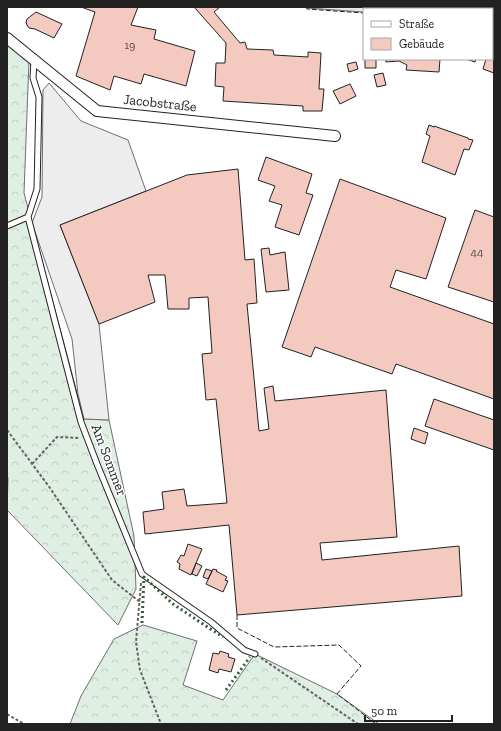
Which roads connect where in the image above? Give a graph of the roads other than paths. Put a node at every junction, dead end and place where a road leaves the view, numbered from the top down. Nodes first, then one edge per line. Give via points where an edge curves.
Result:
1 (7, 38) edge
2 (34, 59) junction
3 (335, 136) dead end
4 (28, 217) junction
5 (7, 226) edge
6 (255, 654) road end

1 - 2 street, Jacobstraße
2 - 3 street, Jacobstraße via 97,111
2 - 4 lane via 33,78 39,97 37,189
4 - 5 lane
4 - 6 lane, Am Sommer via 81,422 142,574 211,622 244,650

